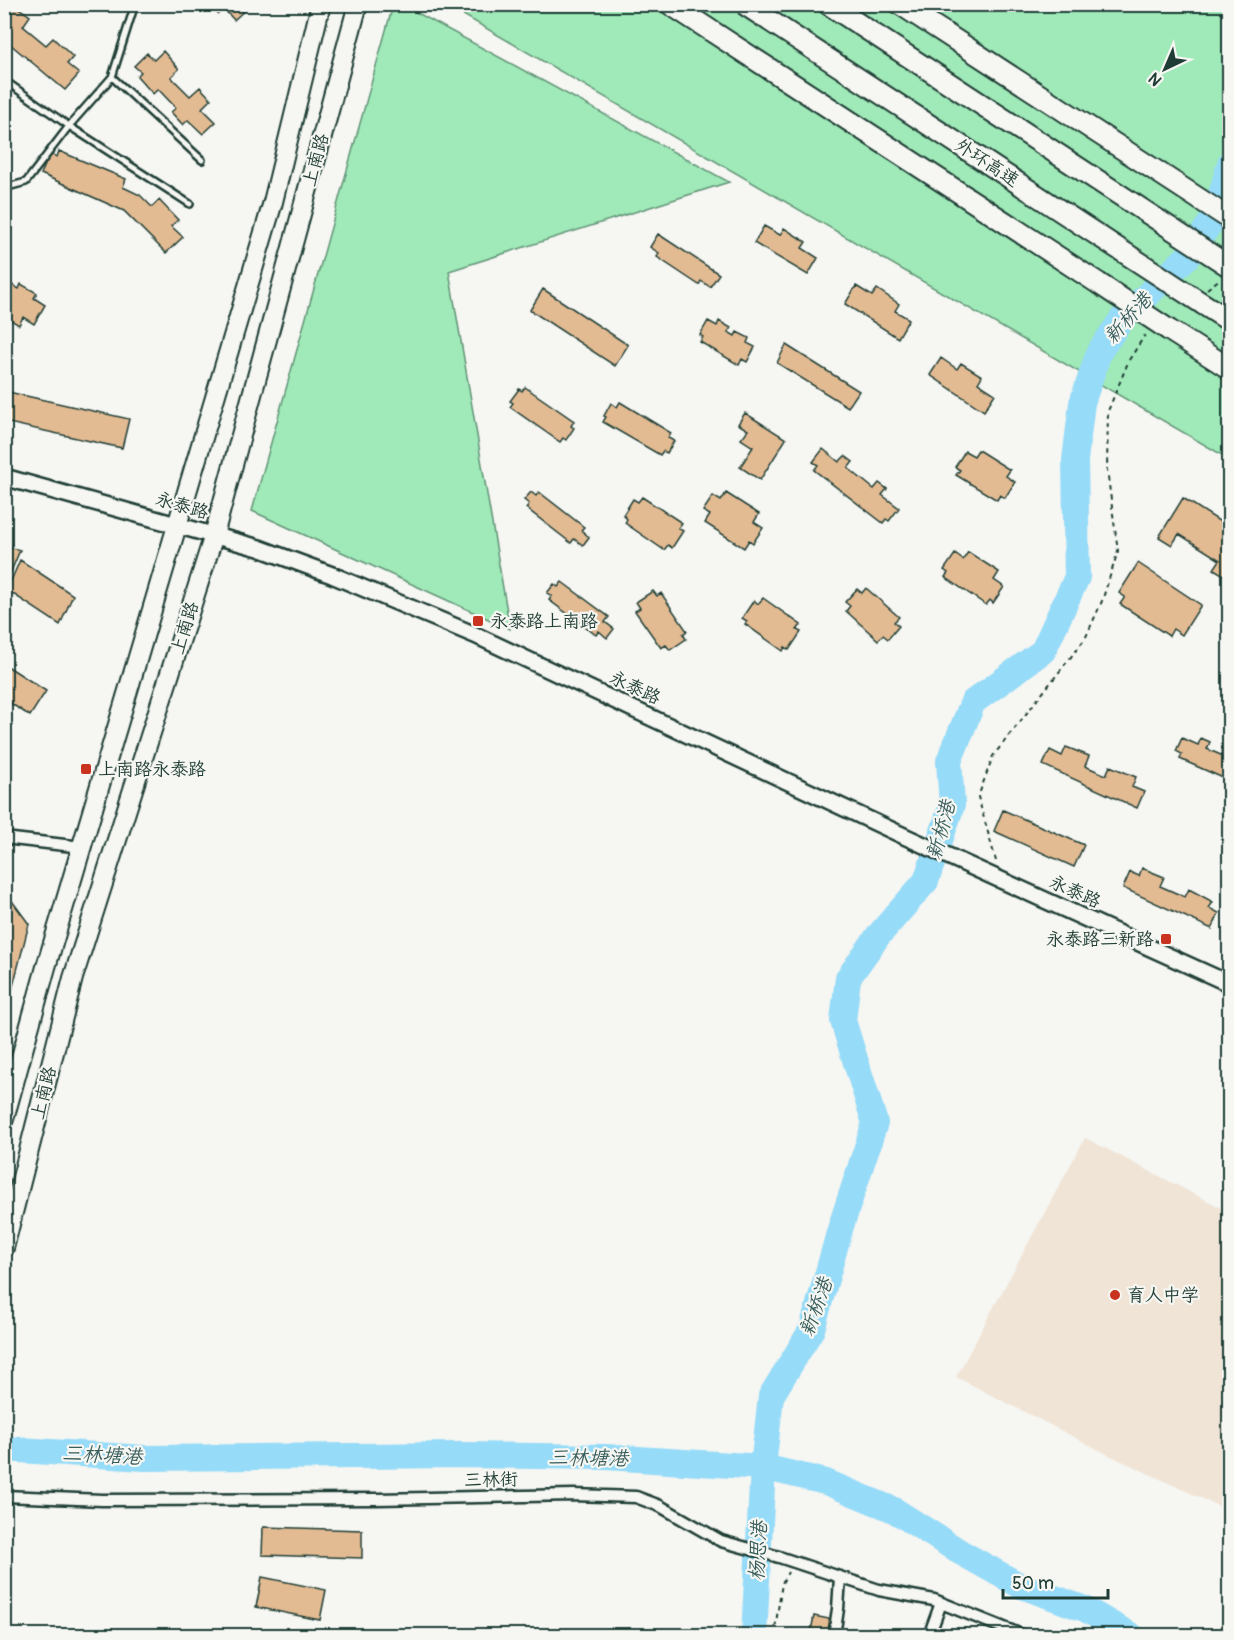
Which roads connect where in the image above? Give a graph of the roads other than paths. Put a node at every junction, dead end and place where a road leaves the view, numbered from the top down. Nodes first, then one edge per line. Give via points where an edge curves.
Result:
1 (135, 4) edge
2 (321, 4) edge
3 (358, 4) edge
4 (670, 4) edge
5 (744, 4) edge
6 (828, 4) edge
7 (900, 4) edge
8 (112, 77) junction
9 (4, 80) edge
10 (69, 126) junction
11 (202, 160) dead end
12 (4, 188) edge
13 (190, 204) dead end
14 (1230, 219) edge
15 (1227, 270) edge
16 (1230, 321) edge
17 (1230, 369) edge
18 (4, 477) edge
19 (176, 525) junction
20 (214, 536) junction
21 (4, 838) edge
22 (81, 847) junction
23 (1230, 984) edge
24 (4, 1119) edge
25 (4, 1248) edge
26 (4, 1496) edge
27 (840, 1577) junction
28 (941, 1603) junction
29 (834, 1635) edge
30 (929, 1635) edge
31 (1024, 1635) edge

1 - 8 lane
2 - 19 main road, 上南路 via 273,202
3 - 20 main road, 上南路
4 - 17 highway, bridge
5 - 16 highway, 外环高速, bridge via 1202,299
6 - 15 highway
7 - 14 highway
8 - 10 lane
8 - 11 lane
9 - 10 lane
10 - 12 lane via 26,182
10 - 13 lane
18 - 19 street, 永泰路
19 - 20 street, 永泰路
19 - 22 main road, 上南路
20 - 23 street, 永泰路 via 332,575 475,634
20 - 25 main road, 上南路 via 74,978
21 - 22 street
22 - 24 main road, 上南路
26 - 27 street, 三林街 via 102,1500 627,1496 648,1500 721,1541
27 - 28 street, 三林街
27 - 29 street
28 - 30 street
28 - 31 street, 三林街

